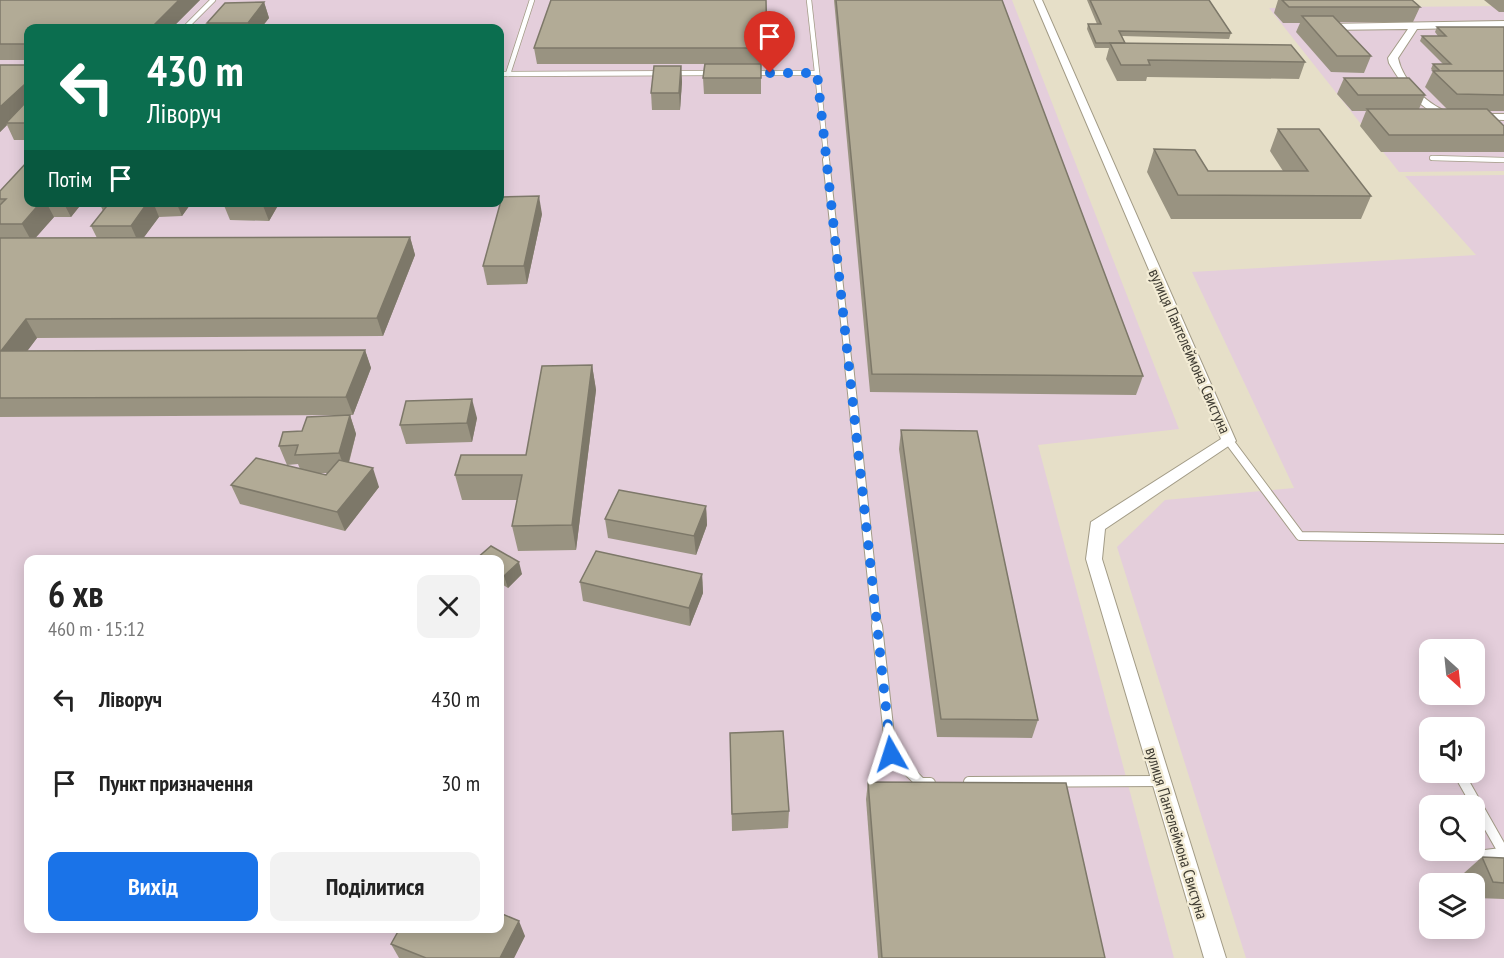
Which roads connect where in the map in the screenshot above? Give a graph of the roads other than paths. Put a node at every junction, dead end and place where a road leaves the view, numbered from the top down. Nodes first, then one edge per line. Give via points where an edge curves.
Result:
1 (213, 0) edge
2 (532, 0) edge
3 (809, 0) edge
4 (1038, 0) edge
5 (189, 24) edge
6 (1504, 24) edge
7 (1414, 26) junction
8 (1311, 27) edge
9 (722, 73) edge
10 (746, 73) edge
11 (817, 73) junction
12 (504, 74) edge
13 (508, 74) junction
14 (1438, 114) junction
15 (1427, 115) edge
16 (1498, 119) edge
17 (1432, 158) dead end
18 (1504, 160) edge
19 (1229, 441) junction
20 (1503, 541) edge
21 (1161, 781) junction
22 (944, 782) edge
23 (955, 782) edge
24 (1464, 783) edge
25 (1503, 854) edge
26 (1491, 870) edge
27 (1215, 958) edge

1 - 5 lane
2 - 13 lane
3 - 11 lane
4 - 19 street, вулиця Пантелеймона Свистуна
6 - 7 street
7 - 8 street
7 - 14 street via 1393,58 1400,80
9 - 13 lane
10 - 11 lane
11 - 22 lane via 891,754 921,783
12 - 13 lane
14 - 15 lane
14 - 16 street
17 - 18 lane
19 - 20 lane via 1300,536
19 - 21 street, вулиця Пантелеймона Свистуна via 1096,526 1094,559
21 - 23 lane
21 - 27 street, вулиця Пантелеймона Свистуна
24 - 25 lane
25 - 26 lane via 1485,855

